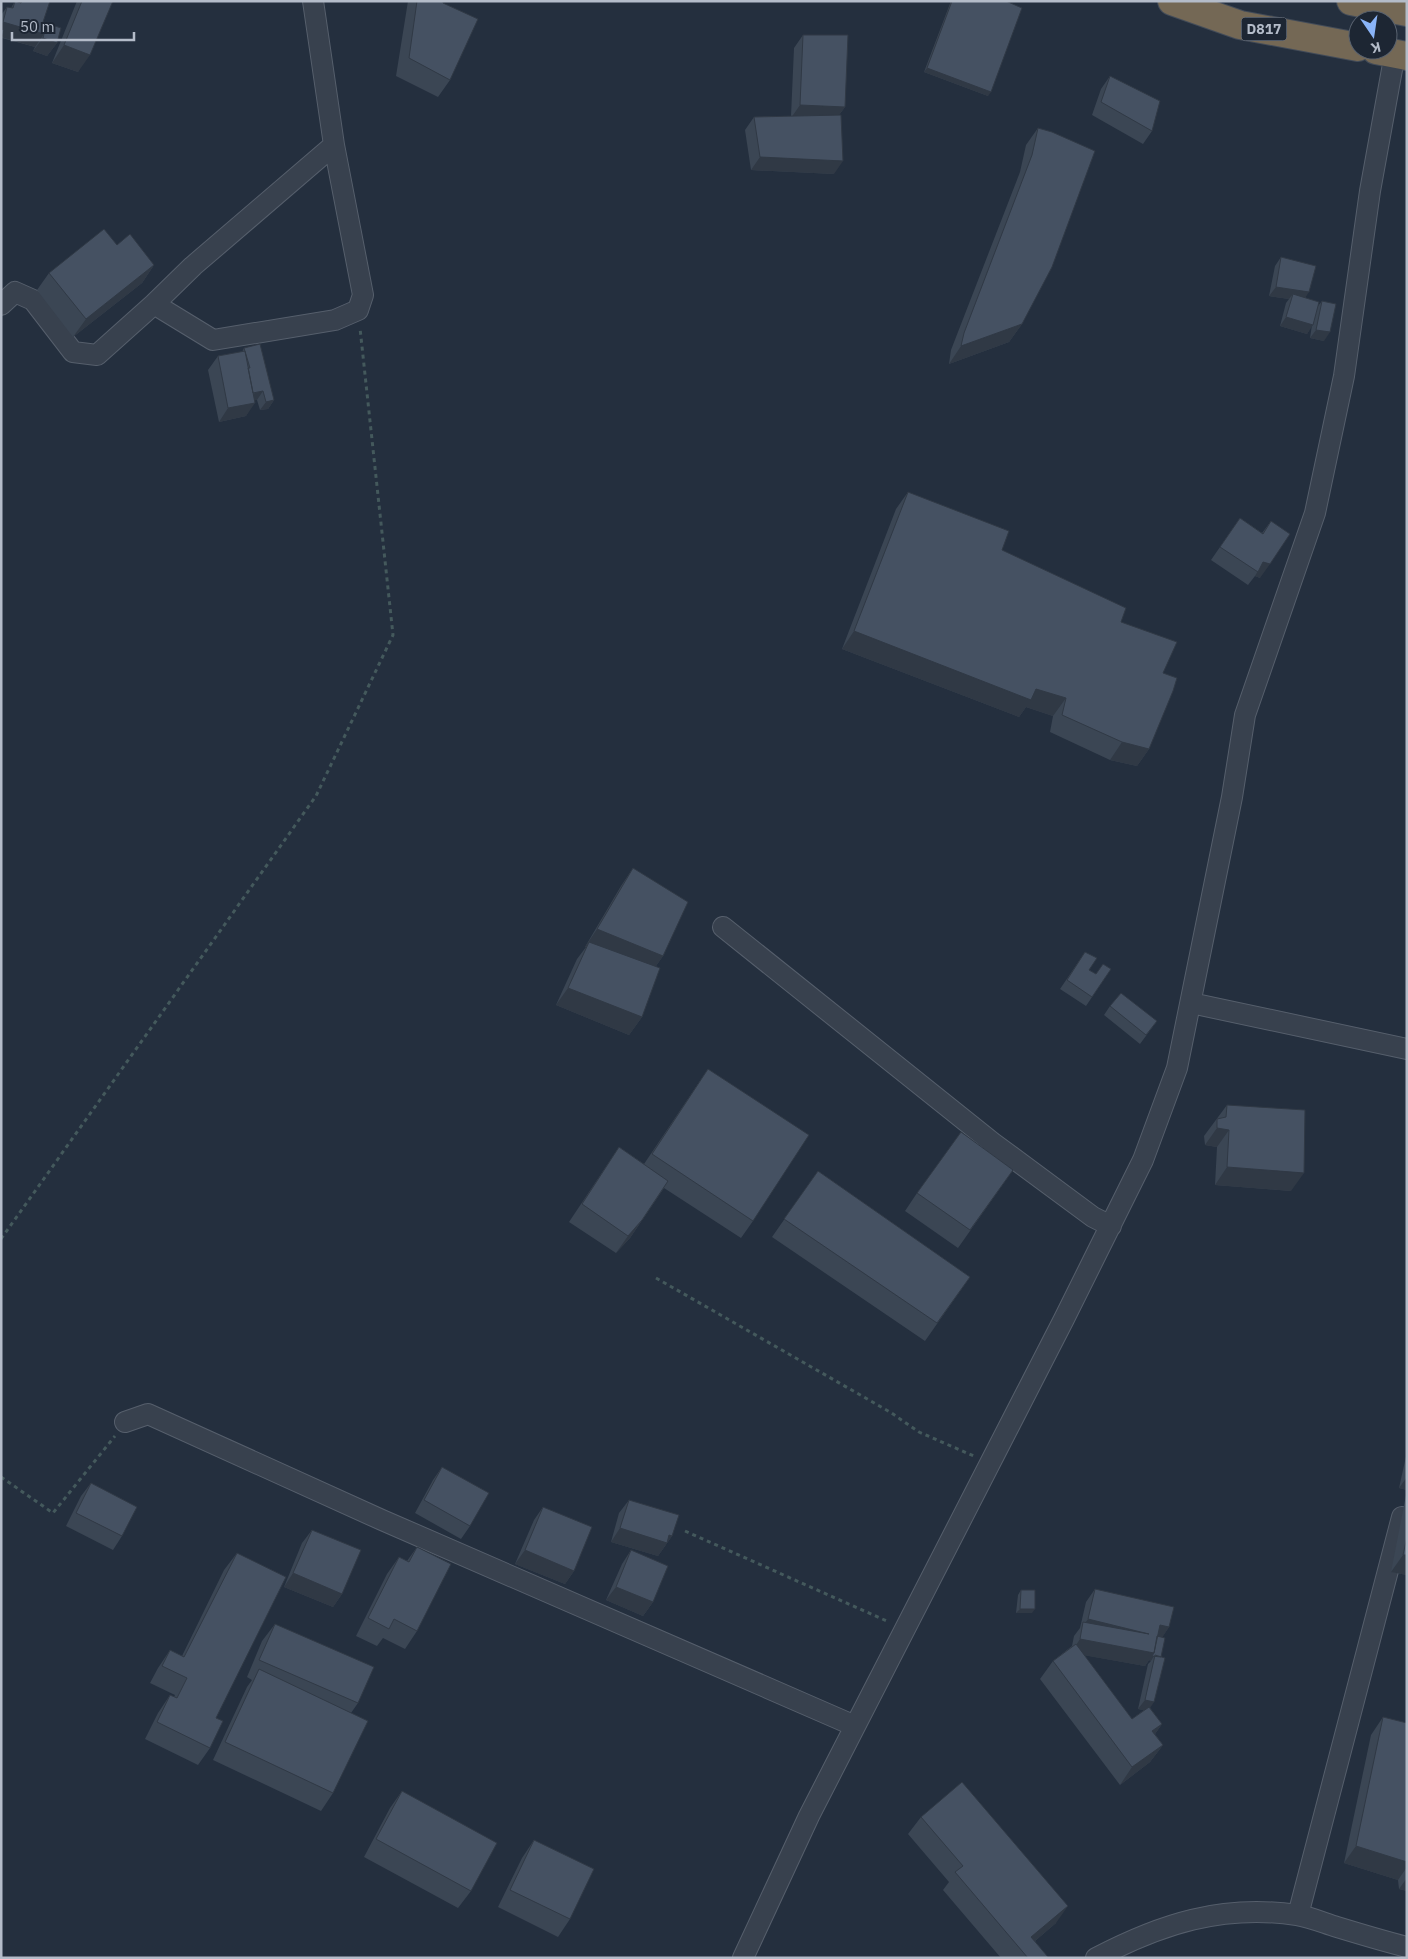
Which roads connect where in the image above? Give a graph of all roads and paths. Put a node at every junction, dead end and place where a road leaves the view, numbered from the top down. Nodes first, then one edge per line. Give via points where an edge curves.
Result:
1 (313, 1) edge
2 (1172, 1) edge
3 (1351, 1) edge
4 (1399, 7) edge
5 (1348, 45) edge
6 (1392, 60) edge
7 (334, 145) junction
8 (154, 304) junction
9 (1, 306) edge
10 (358, 310) junction
11 (724, 928) dead end
12 (1191, 1003) junction
13 (1407, 1049) edge
14 (1111, 1226) junction
15 (1, 1239) edge
16 (656, 1278) dead end
17 (125, 1422) joint
18 (991, 1464) junction
19 (1, 1478) edge
20 (1402, 1517) dead end
21 (685, 1531) dead end
22 (905, 1629) junction
23 (855, 1726) junction
24 (1298, 1915) junction
25 (1407, 1947) edge
26 (742, 1958) edge
27 (1096, 1958) edge

1 - 7 street
2 - 5 highway, D817 via 1240,25
3 - 4 highway
6 - 12 street via 1344,376 1317,504 1245,715
7 - 8 street via 193,266
7 - 10 street via 363,296
8 - 9 street via 97,355 73,352 33,300 15,292
8 - 10 street via 213,340 335,320
10 - 15 path via 393,635 316,796
11 - 14 street via 993,1143 1092,1217
12 - 13 street
12 - 14 street via 1177,1068 1143,1160
14 - 18 street
16 - 18 path via 890,1412 919,1432
17 - 19 path via 53,1513
17 - 23 street via 148,1414 382,1520
18 - 22 street
20 - 24 street
21 - 22 path
22 - 23 street
23 - 26 street
24 - 25 street
24 - 27 street via 1245,1912 1189,1920 1134,1938

